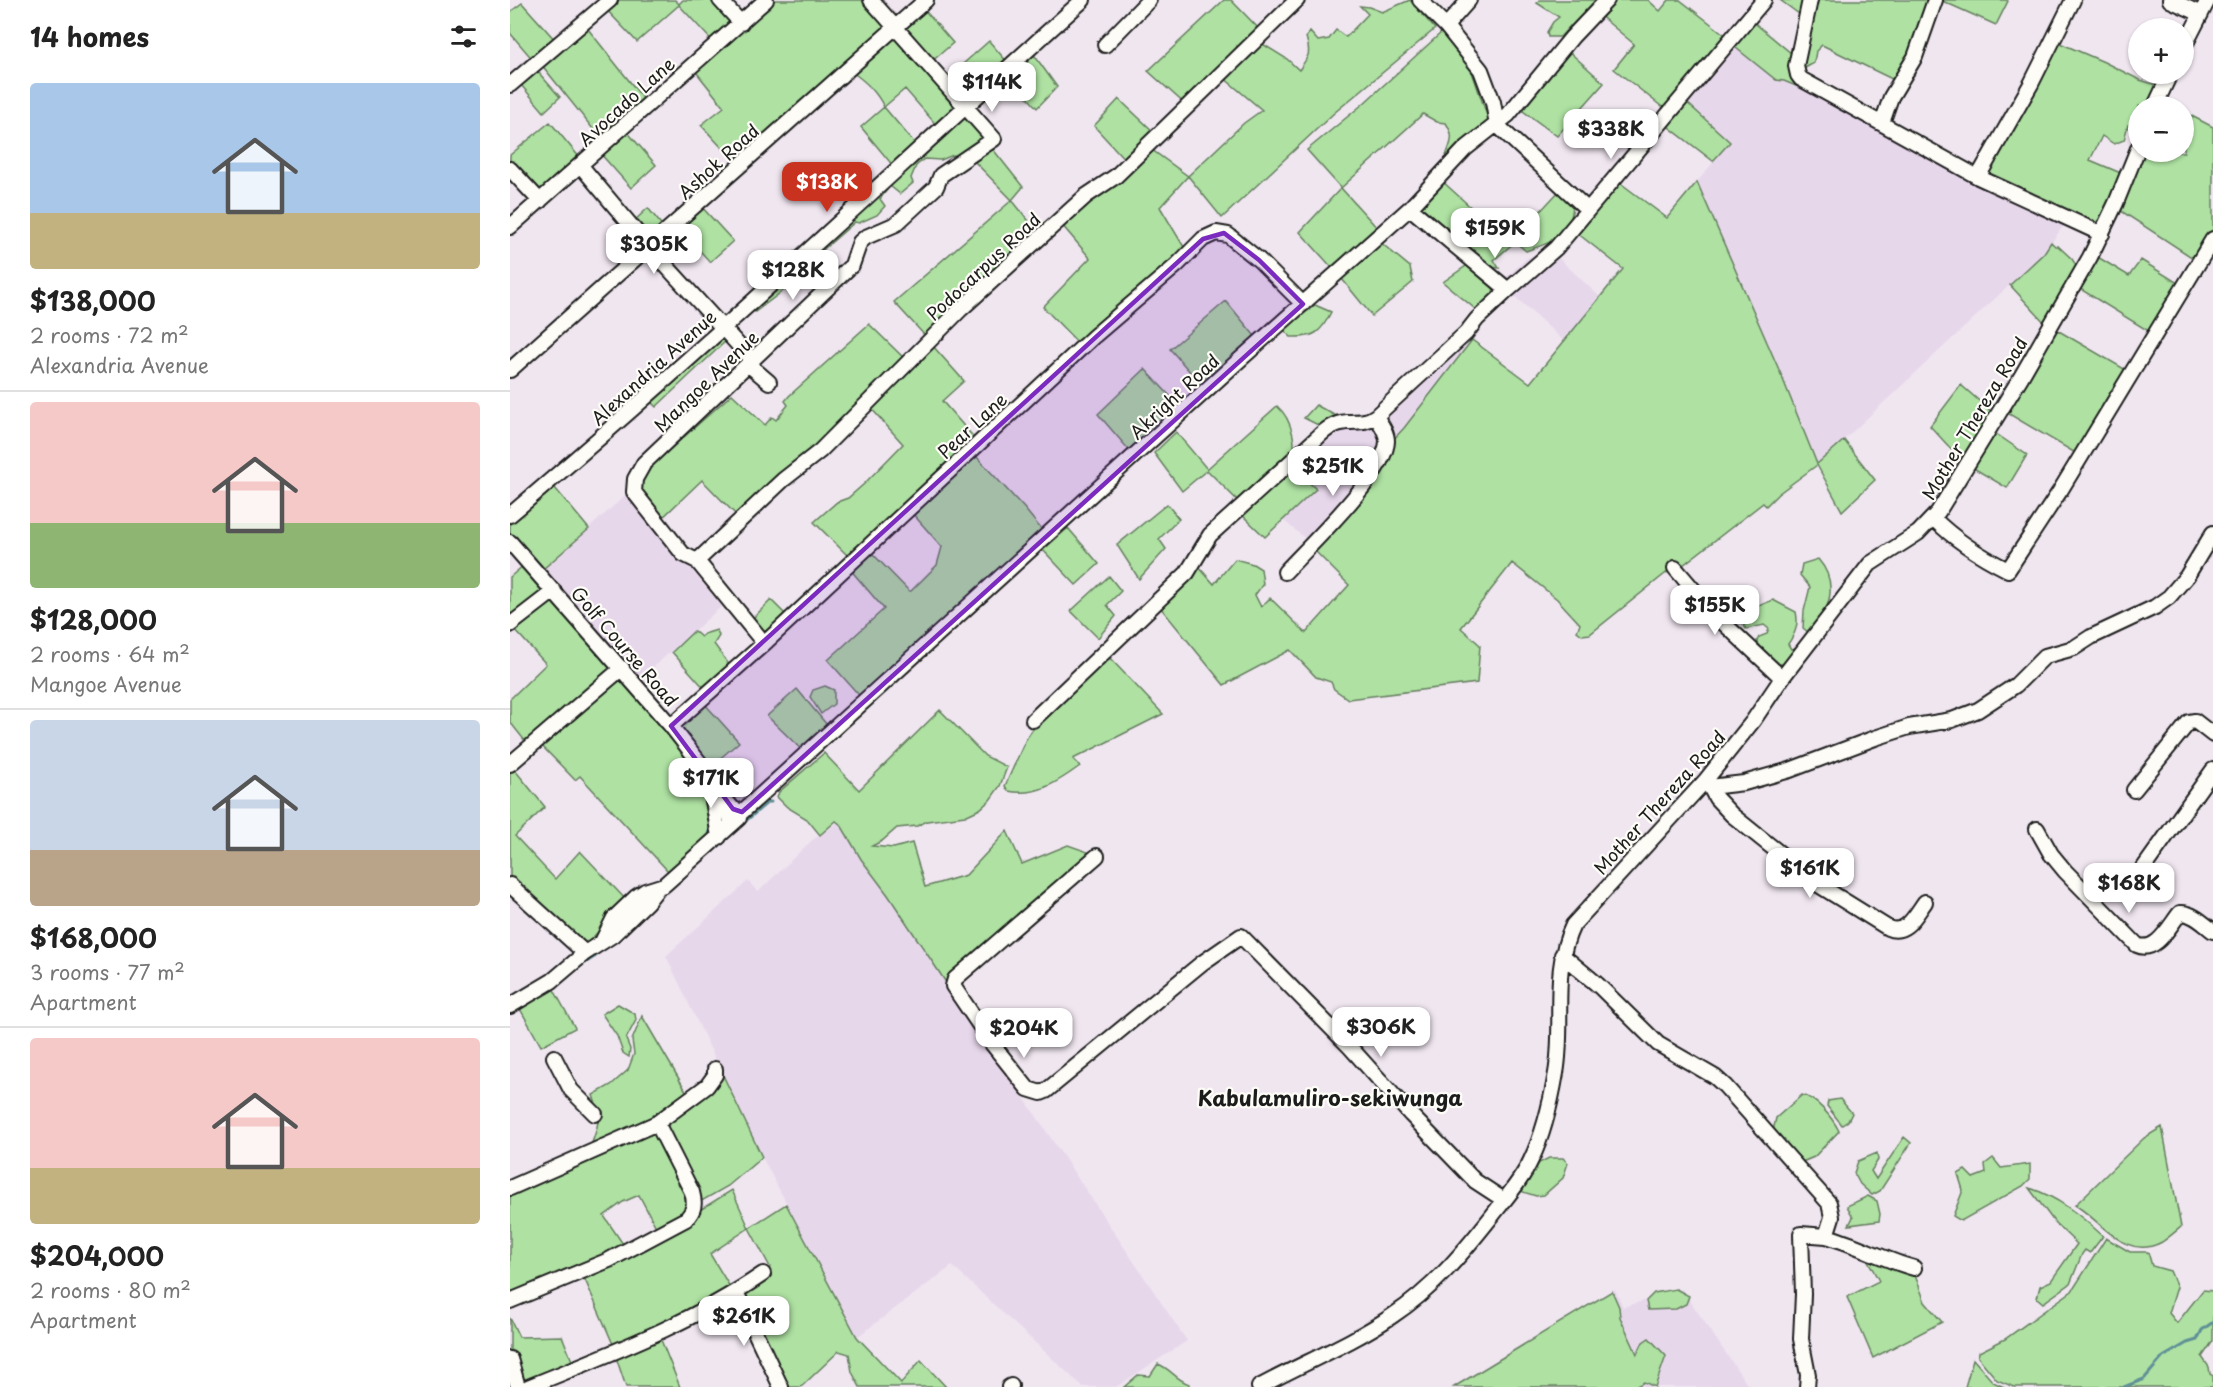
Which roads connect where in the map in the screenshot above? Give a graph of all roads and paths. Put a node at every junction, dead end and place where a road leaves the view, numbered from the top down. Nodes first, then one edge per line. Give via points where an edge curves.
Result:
1 (610, 0) edge
2 (720, 0) edge
3 (766, 0) edge
4 (871, 0) edge
5 (926, 0) edge
6 (1083, 0) edge
7 (1149, 0) edge
8 (1297, 0) edge
9 (1420, 0) edge
10 (1469, 0) edge
11 (1607, 0) edge
12 (1764, 0) edge
13 (1810, 0) edge
14 (1935, 0) edge
15 (2073, 0) edge
16 (2170, 0) edge
17 (2208, 0) edge
18 (2201, 14) junction
19 (741, 23) junction
20 (1446, 26) junction
21 (895, 27) junction
22 (2194, 28) edge
23 (1105, 45) dead end
24 (510, 84) edge
25 (967, 107) junction
26 (1882, 123) junction
27 (1497, 126) junction
28 (2132, 162) edge
29 (581, 166) junction
30 (510, 169) edge
31 (1978, 177) junction
32 (540, 201) junction
33 (1410, 208) junction
34 (1588, 210) junction
35 (510, 227) edge
36 (2102, 234) junction
37 (2213, 239) edge
38 (650, 247) junction
39 (1508, 290) junction
40 (1303, 304) junction
41 (723, 329) junction
42 (751, 363) junction
43 (510, 370) edge
44 (769, 382) dead end
45 (1376, 416) junction
46 (510, 515) edge
47 (1933, 518) junction
48 (2213, 533) edge
49 (510, 542) edge
50 (697, 561) junction
51 (1676, 567) dead end
52 (1285, 572) dead end
53 (554, 591) junction
54 (510, 625) edge
55 (764, 644) junction
56 (622, 668) junction
57 (1782, 678) junction
58 (1033, 720) dead end
59 (671, 726) junction
60 (2213, 735) edge
61 (510, 764) edge
62 (2213, 770) edge
63 (709, 777) junction
64 (1708, 784) junction
65 (2134, 790) dead end
66 (725, 799) junction
67 (750, 805) junction
68 (732, 824) junction
69 (2037, 829) dead end
70 (719, 837) junction
71 (1097, 856) dead end
72 (2140, 873) dead end
73 (510, 885) edge
74 (1925, 902) dead end
75 (2213, 931) edge
76 (585, 953) junction
77 (1562, 955) junction
78 (510, 1006) edge
79 (554, 1057) dead end
80 (715, 1069) dead end
81 (594, 1114) dead end
82 (657, 1123) junction
83 (510, 1188) edge
84 (1504, 1200) junction
85 (1826, 1236) junction
86 (1914, 1268) dead end
87 (763, 1274) dead end
88 (736, 1292) junction
89 (510, 1301) edge
90 (510, 1359) edge
91 (518, 1387) edge
92 (528, 1387) edge
93 (781, 1387) edge
94 (1259, 1387) edge
95 (1807, 1387) edge

1 - 24 street
2 - 19 street
3 - 19 street, Avocado Lane
4 - 21 street
5 - 21 street, Ashok Road
6 - 25 street, Alexandria Avenue
7 - 23 street
8 - 50 street, Podocarpus Road via 1116,176 1086,196 960,309 820,451 783,480
9 - 20 street
10 - 20 street
11 - 27 street, Akright Road
12 - 34 street
13 - 26 street via 1796,66 1798,75
14 - 26 street via 1915,57 1891,98
15 - 31 street
16 - 18 street
17 - 18 street
18 - 22 street
19 - 29 street, Avocado Lane
20 - 27 street via 1481,70
21 - 25 street
21 - 38 street, Ashok Road
25 - 41 street, Alexandria Avenue
25 - 42 street, Mangoe Avenue via 994,139 941,175 937,186 896,224 860,242 852,265
26 - 31 street
27 - 33 street, Akright Road via 1466,149
27 - 34 street
28 - 36 street, Mother Thereza Road
29 - 32 street, Avocado Lane
29 - 38 street
30 - 32 street
31 - 36 street
32 - 35 street, Avocado Lane
33 - 39 street
33 - 40 street, Akright Road
34 - 39 street via 1548,256
36 - 47 street, Mother Thereza Road via 2021,377
37 - 47 street via 2008,570 1952,537
38 - 41 street
38 - 43 street, Ashok Road
39 - 45 street
40 - 55 street, Pear Lane via 1228,235 1216,233 1203,239
40 - 67 street, Akright Road
41 - 42 street
41 - 46 street, Alexandria Avenue
42 - 44 street
42 - 50 street, Mangoe Avenue via 645,463 635,479 633,490 683,554
45 - 52 street via 1387,442 1380,465
45 - 58 street via 1328,428 1210,535 1187,573
47 - 57 street, Mother Thereza Road via 1905,543 1870,564
48 - 64 street via 2169,597 2074,648 2045,656 2007,692 1978,710 1952,720 1909,727 1744,783
49 - 53 street, Golf Course Road
50 - 55 street
51 - 57 street via 1716,616
53 - 54 street
53 - 56 street, Golf Course Road
55 - 59 street, Pear Lane
56 - 59 street, Golf Course Road
56 - 61 street
57 - 64 street, Mother Thereza Road
59 - 63 street, Golf Course Road
60 - 65 street via 2189,722
62 - 72 street
63 - 66 street, Golf Course Road
63 - 70 street, Golf Course Road
64 - 74 street via 1724,808 1806,877 1893,931 1904,928
64 - 77 street, Mother Thereza Road via 1581,914
66 - 67 street via 742,812
66 - 68 street, Golf Course Road
67 - 68 street, Akright Road
68 - 70 street, Akright Road
69 - 75 street via 2064,871 2137,945 2154,945 2183,912
70 - 76 street, Akright Road via 658,888 613,935
71 - 84 street via 955,979 953,986 1028,1089 1046,1091 1240,936 1474,1181
73 - 76 street
76 - 78 street via 552,981
77 - 84 street, Mother Thereza Road via 1558,986 1560,1045 1551,1098 1530,1162
77 - 85 street via 1658,1044 1725,1086 1829,1203 1832,1217
79 - 81 street via 571,1090
80 - 82 street via 707,1086
82 - 83 street
82 - 89 street via 692,1192 695,1202 691,1214 609,1260
84 - 94 street, Mother Thereza Road via 1449,1268 1416,1299 1392,1317
85 - 86 street
85 - 95 street via 1801,1234 1801,1339
87 - 88 street
88 - 92 street via 632,1346
88 - 93 street
90 - 91 street

